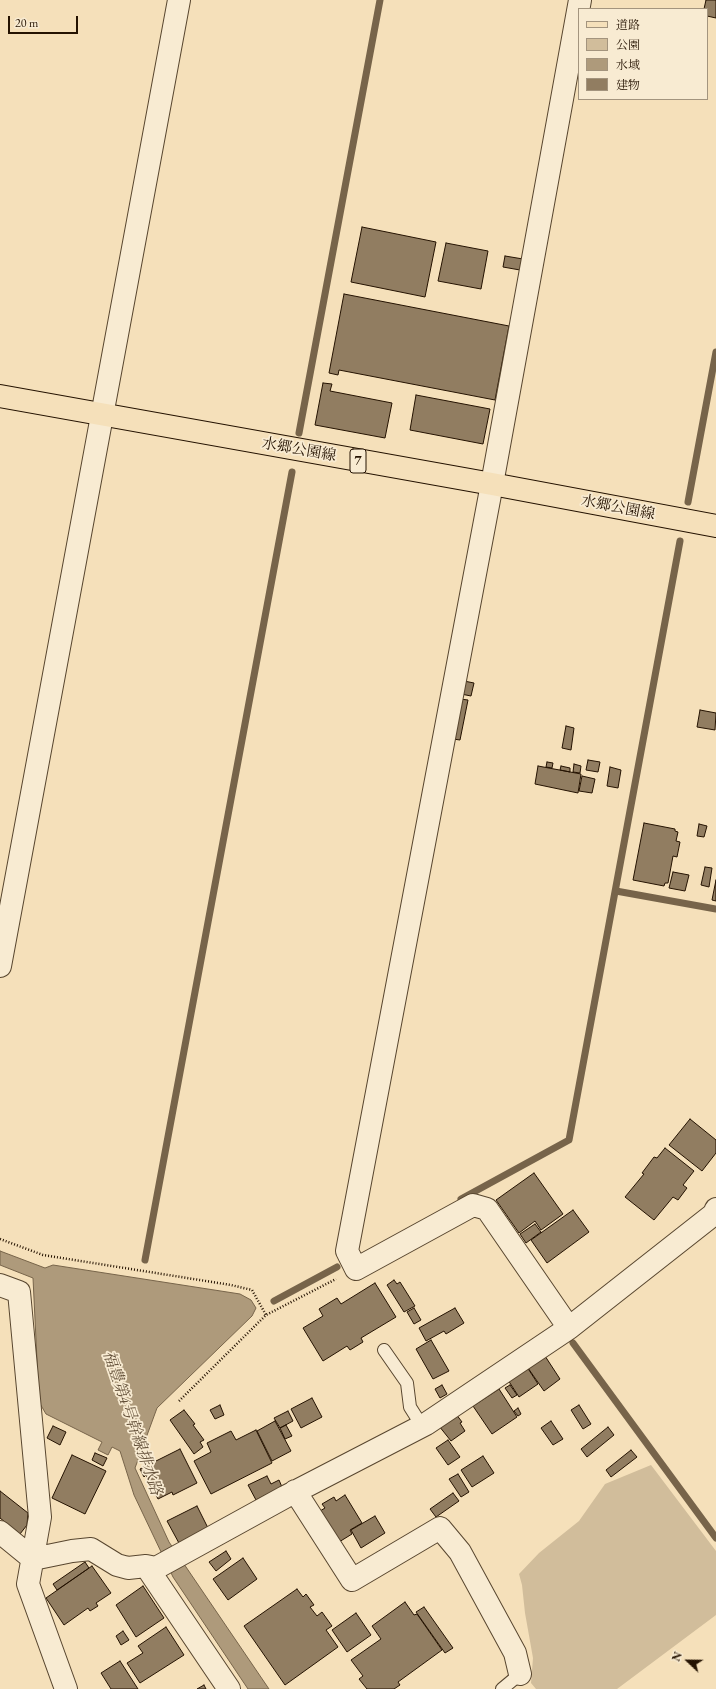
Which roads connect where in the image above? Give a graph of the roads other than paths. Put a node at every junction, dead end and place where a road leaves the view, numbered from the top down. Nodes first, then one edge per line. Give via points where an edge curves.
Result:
1 (179, 0) edge
2 (578, 11) edge
3 (0, 396) edge
4 (103, 416) junction
5 (492, 484) junction
6 (716, 526) edge
7 (0, 966) edge
8 (715, 1212) edge
9 (0, 1285) edge
10 (569, 1328) junction
11 (384, 1350) dead end
12 (422, 1426) junction
13 (295, 1491) junction
14 (0, 1532) edge
15 (33, 1559) junction
16 (154, 1566) junction
17 (520, 1674) joint
18 (66, 1689) edge
19 (229, 1689) edge
20 (502, 1689) edge

1 - 4 street
2 - 5 street
3 - 4 main road, 水郷公園線 / 7
4 - 5 main road, 水郷公園線 / 7
4 - 7 street
5 - 6 main road, 水郷公園線 / 7
5 - 10 street via 347,1251 356,1268 473,1205 487,1209
8 - 10 street
9 - 15 street via 19,1292 40,1517
10 - 12 street
11 - 12 lane via 407,1383 410,1407
12 - 13 street
13 - 16 street via 183,1554
13 - 17 street via 352,1580 440,1528 460,1552 475,1579 515,1653
14 - 15 street
15 - 16 street via 91,1549 117,1565 128,1568
15 - 18 street via 28,1584
16 - 19 street
17 - 20 lane

